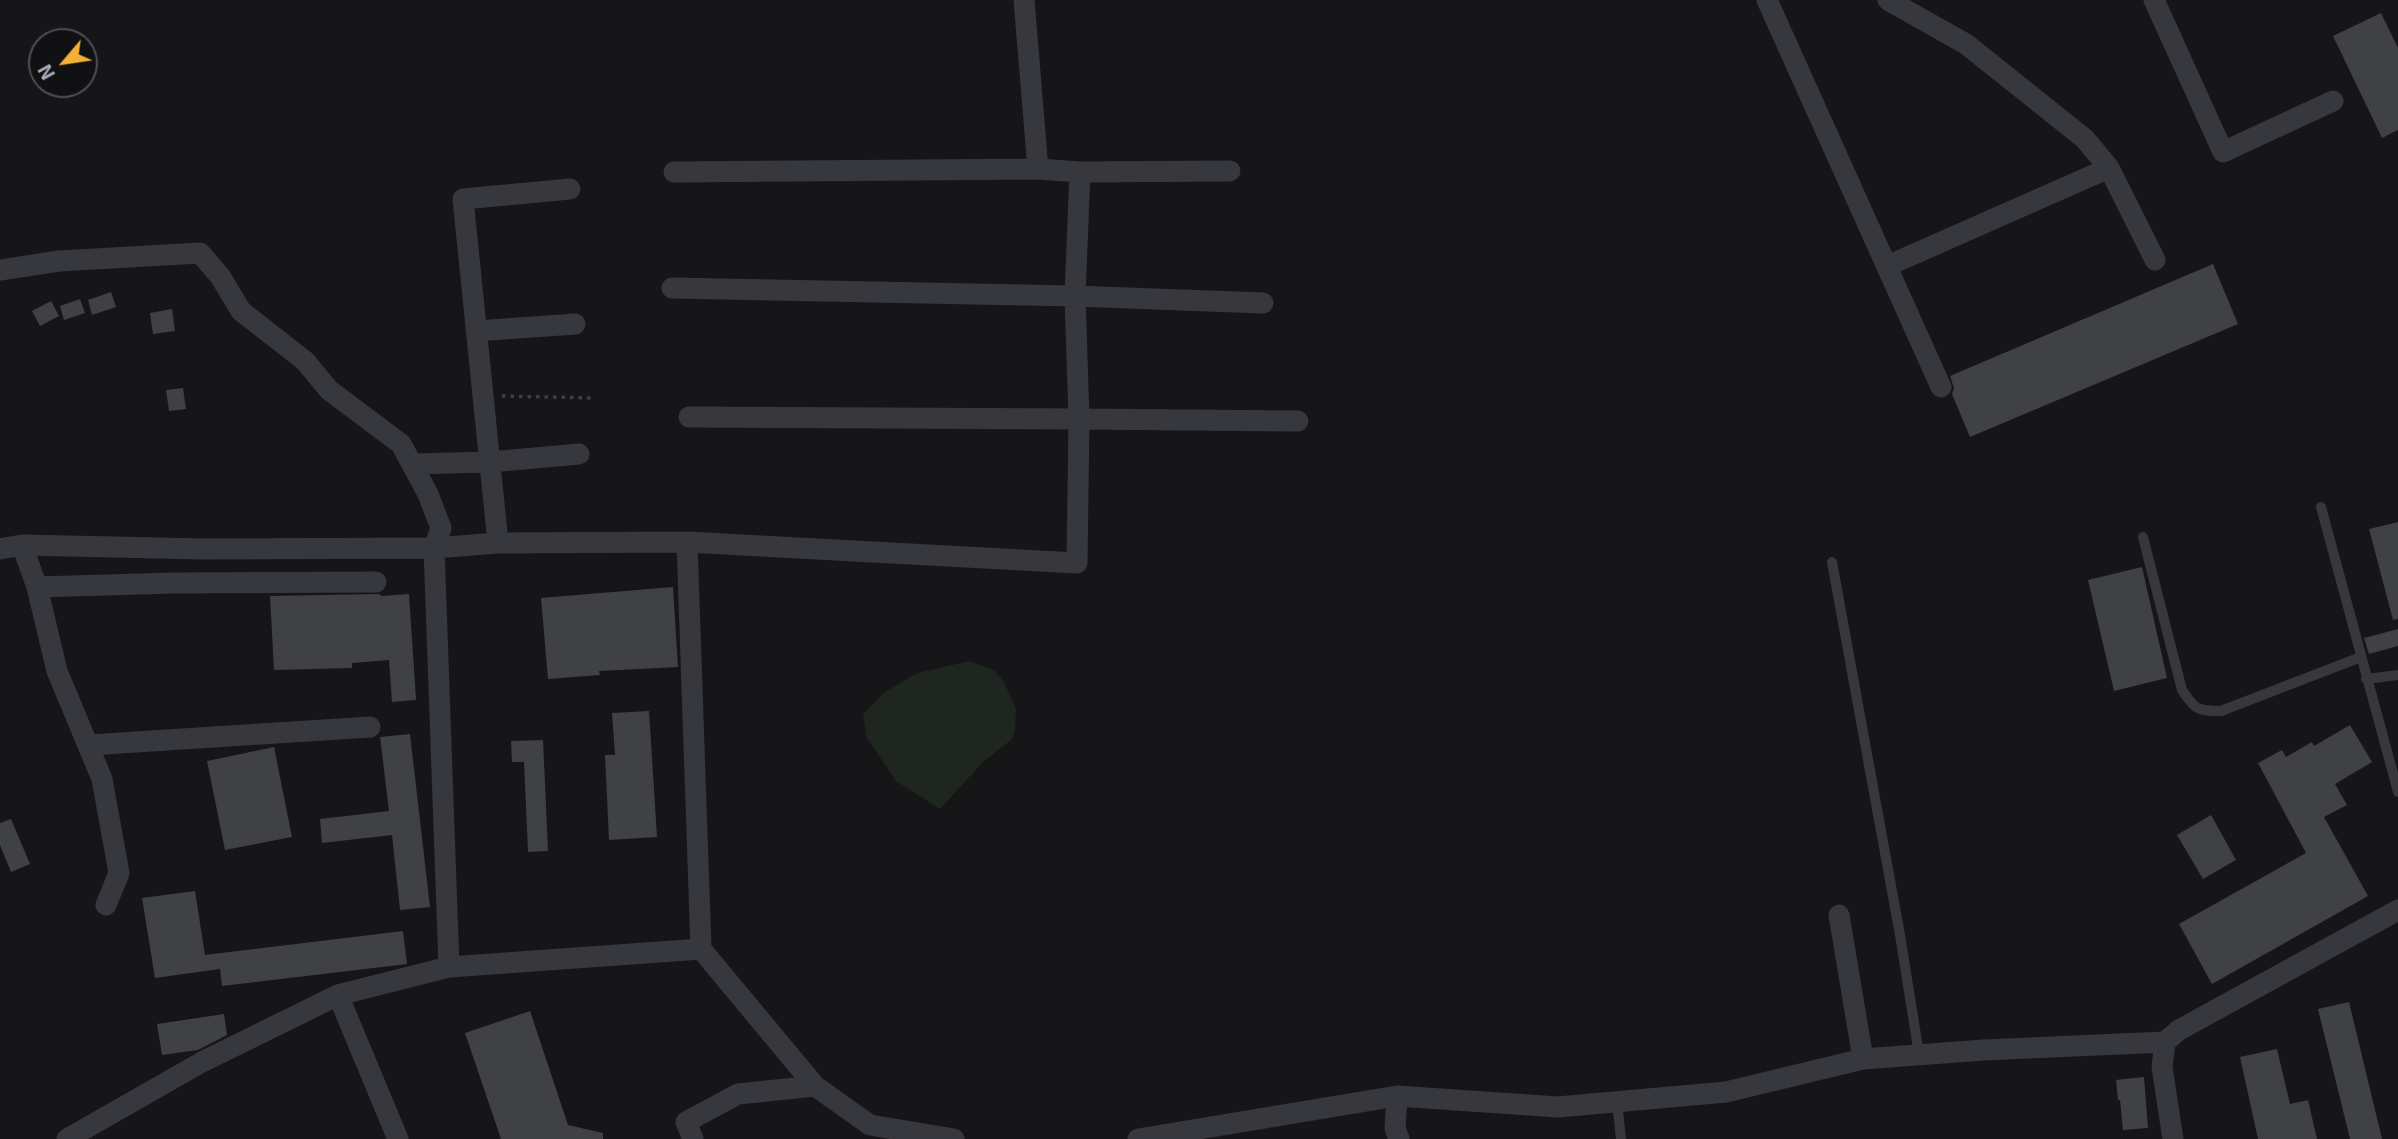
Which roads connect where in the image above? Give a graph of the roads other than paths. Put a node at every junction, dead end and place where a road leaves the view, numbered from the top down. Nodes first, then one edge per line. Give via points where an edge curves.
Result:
1 (1024, 0) edge
2 (1767, 0) edge
3 (1888, 0) edge
4 (2154, 0) edge
5 (2333, 101) dead end
6 (2109, 168) junction
7 (1038, 169) junction
8 (1230, 171) dead end
9 (674, 172) dead end
10 (1080, 172) junction
11 (570, 189) dead end
12 (2155, 260) dead end
13 (1887, 266) junction
14 (0, 270) edge
15 (673, 288) dead end
16 (1075, 296) junction
17 (1263, 303) dead end
18 (575, 324) dead end
19 (476, 331) junction
20 (1941, 387) dead end
21 (689, 417) dead end
22 (1079, 419) junction
23 (1298, 421) dead end
24 (579, 454) dead end
25 (490, 462) junction
26 (412, 464) junction
27 (2320, 507) dead end
28 (2143, 537) dead end
29 (687, 542) junction
30 (498, 543) junction
31 (22, 545) junction
32 (433, 548) junction
33 (0, 549) edge
34 (1832, 562) dead end
35 (376, 582) dead end
36 (37, 587) junction
37 (2361, 657) junction
38 (2398, 675) edge
39 (2366, 679) junction
40 (370, 727) dead end
41 (89, 746) junction
42 (2398, 792) edge
43 (106, 905) dead end
44 (2398, 910) edge
45 (1839, 915) dead end
46 (701, 949) junction
47 (449, 967) junction
48 (338, 995) junction
49 (2165, 1042) junction
50 (1919, 1054) junction
51 (1863, 1059) junction
52 (815, 1086) junction
53 (1397, 1096) junction
54 (1617, 1102) junction
55 (67, 1139) edge
56 (398, 1139) edge
57 (693, 1139) edge
58 (954, 1139) edge
59 (1138, 1139) edge
60 (1399, 1139) edge
61 (1621, 1139) edge
62 (2173, 1139) edge

1 - 7 street
2 - 13 street
3 - 6 street via 1966,44 2085,139
4 - 5 street via 2223,152
6 - 12 street
6 - 13 street
7 - 9 street
7 - 10 street
8 - 10 street
10 - 16 street
11 - 19 street via 463,199
13 - 20 street
14 - 26 street via 59,261 200,253 241,312 305,361 329,390 401,444
15 - 16 street
16 - 17 street
16 - 22 street
18 - 19 street
19 - 25 street
21 - 22 street
22 - 23 street
22 - 29 street via 1077,563
24 - 25 street
25 - 26 street
25 - 30 street
26 - 32 street via 441,528
27 - 37 lane
28 - 37 lane via 2182,690 2199,710 2221,710
29 - 30 street
29 - 46 street
30 - 32 street
31 - 32 street
31 - 33 street
31 - 36 street
32 - 47 street
34 - 50 lane
35 - 36 street
36 - 41 street via 57,671
37 - 39 lane
38 - 39 lane
39 - 42 lane
40 - 41 street
41 - 43 street via 102,779 120,873
44 - 49 street via 2179,1030
45 - 51 street
46 - 47 street
46 - 52 street
47 - 48 street
48 - 55 street via 202,1062
48 - 56 street
49 - 50 street
49 - 62 street via 2162,1067
50 - 51 street
51 - 54 street via 1726,1092
52 - 57 street via 738,1094 686,1122
52 - 58 street via 870,1125
53 - 54 street via 1558,1107
53 - 59 street
53 - 60 street
54 - 61 lane

